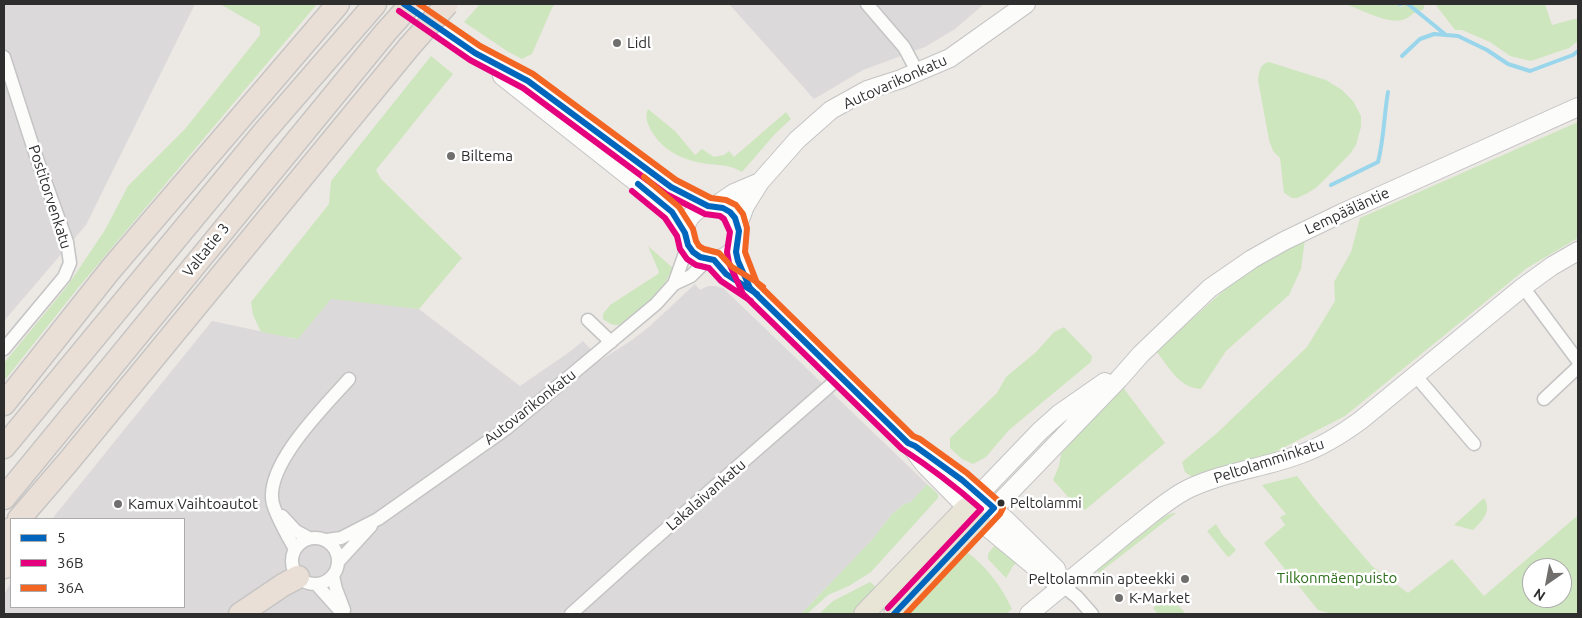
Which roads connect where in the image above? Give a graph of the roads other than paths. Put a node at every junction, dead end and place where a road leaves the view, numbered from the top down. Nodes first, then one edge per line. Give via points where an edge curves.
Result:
1 (338, 4) edge
2 (404, 4) edge
3 (411, 4) edge
4 (447, 4) edge
5 (867, 4) edge
6 (1007, 4) edge
7 (1026, 4) edge
8 (369, 11) edge
9 (991, 28) junction
10 (475, 52) junction
11 (4, 57) edge
12 (918, 73) junction
13 (1578, 107) edge
14 (760, 182) junction
15 (712, 206) junction
16 (738, 225) junction
17 (686, 239) junction
18 (737, 244) junction
19 (1578, 251) edge
20 (711, 260) junction
21 (674, 284) junction
22 (1523, 287) junction
23 (750, 288) junction
24 (588, 320) dead end
25 (611, 342) junction
26 (4, 349) edge
27 (1140, 354) junction
28 (1578, 361) edge
29 (1578, 367) edge
30 (1416, 375) junction
31 (841, 376) junction
32 (349, 379) dead end
33 (1544, 399) dead end
34 (4, 404) edge
35 (1474, 444) dead end
36 (4, 447) edge
37 (68, 462) junction
38 (4, 498) edge
39 (972, 501) junction
40 (276, 510) junction
41 (987, 515) junction
42 (20, 518) edge
43 (37, 518) edge
44 (378, 519) junction
45 (309, 538) junction
46 (327, 540) junction
47 (295, 549) junction
48 (339, 561) junction
49 (333, 576) junction
50 (307, 581) junction
51 (1062, 585) junction
52 (240, 614) edge
53 (344, 614) edge
54 (572, 614) edge
55 (864, 614) edge
56 (894, 614) edge
57 (1029, 614) edge
58 (1092, 614) edge

1 - 34 highway via 118,262
2 - 10 main road
3 - 38 highway, Valtatie 3, bridge
4 - 37 highway, bridge
5 - 12 street via 904,47
6 - 9 main road, Autovarikonkatu
7 - 9 main road, Autovarikonkatu
8 - 36 highway, Valtatie 3 via 264,132
9 - 12 main road, Autovarikonkatu via 950,58
10 - 15 main road via 528,81 671,187
10 - 17 main road via 660,201 672,212
11 - 26 street, Postitorvenkatu via 70,257 64,277
12 - 14 main road, Autovarikonkatu via 867,90 831,110 791,146
13 - 27 main road, Lempääläntie via 1284,240 1210,288
14 - 15 main road, Autovarikonkatu
14 - 16 main road, Autovarikonkatu
15 - 16 main road via 730,212
15 - 17 main road via 694,212 686,225
16 - 18 main road
17 - 20 main road via 693,252
17 - 21 street, Autovarikonkatu
18 - 20 main road via 726,256
18 - 23 main road via 738,261
19 - 22 main road, Peltolamminkatu
20 - 21 street, Autovarikonkatu via 691,276
20 - 23 main road via 726,274
21 - 25 street, Autovarikonkatu
22 - 28 street
22 - 30 main road, Peltolamminkatu
23 - 31 main road
24 - 25 street
25 - 44 street, Autovarikonkatu via 507,428
27 - 39 main road, Lempääläntie via 1058,414
27 - 41 main road, Lempääläntie
29 - 33 street
30 - 35 street
30 - 51 main road, Peltolamminkatu via 1330,441 1299,455 1200,484 1177,496
31 - 39 main road via 908,442 925,465
31 - 54 street, Lakalaivankatu
32 - 40 street via 287,453 275,480 273,504
37 - 42 highway
37 - 43 highway
39 - 41 main road
39 - 55 main road, Lempääläntie
40 - 45 street via 296,531
40 - 47 street
41 - 51 main road via 1045,575
41 - 56 main road, Lempääläntie
44 - 46 street, Autovarikonkatu via 341,538
44 - 48 street, Autovarikonkatu
45 - 46 street
45 - 47 street
46 - 48 street via 337,552
47 - 50 street via 292,563
48 - 49 street
49 - 50 street via 323,583
49 - 53 street
50 - 52 highway via 283,585
50 - 53 street
51 - 57 main road, Peltolamminkatu
51 - 58 street

